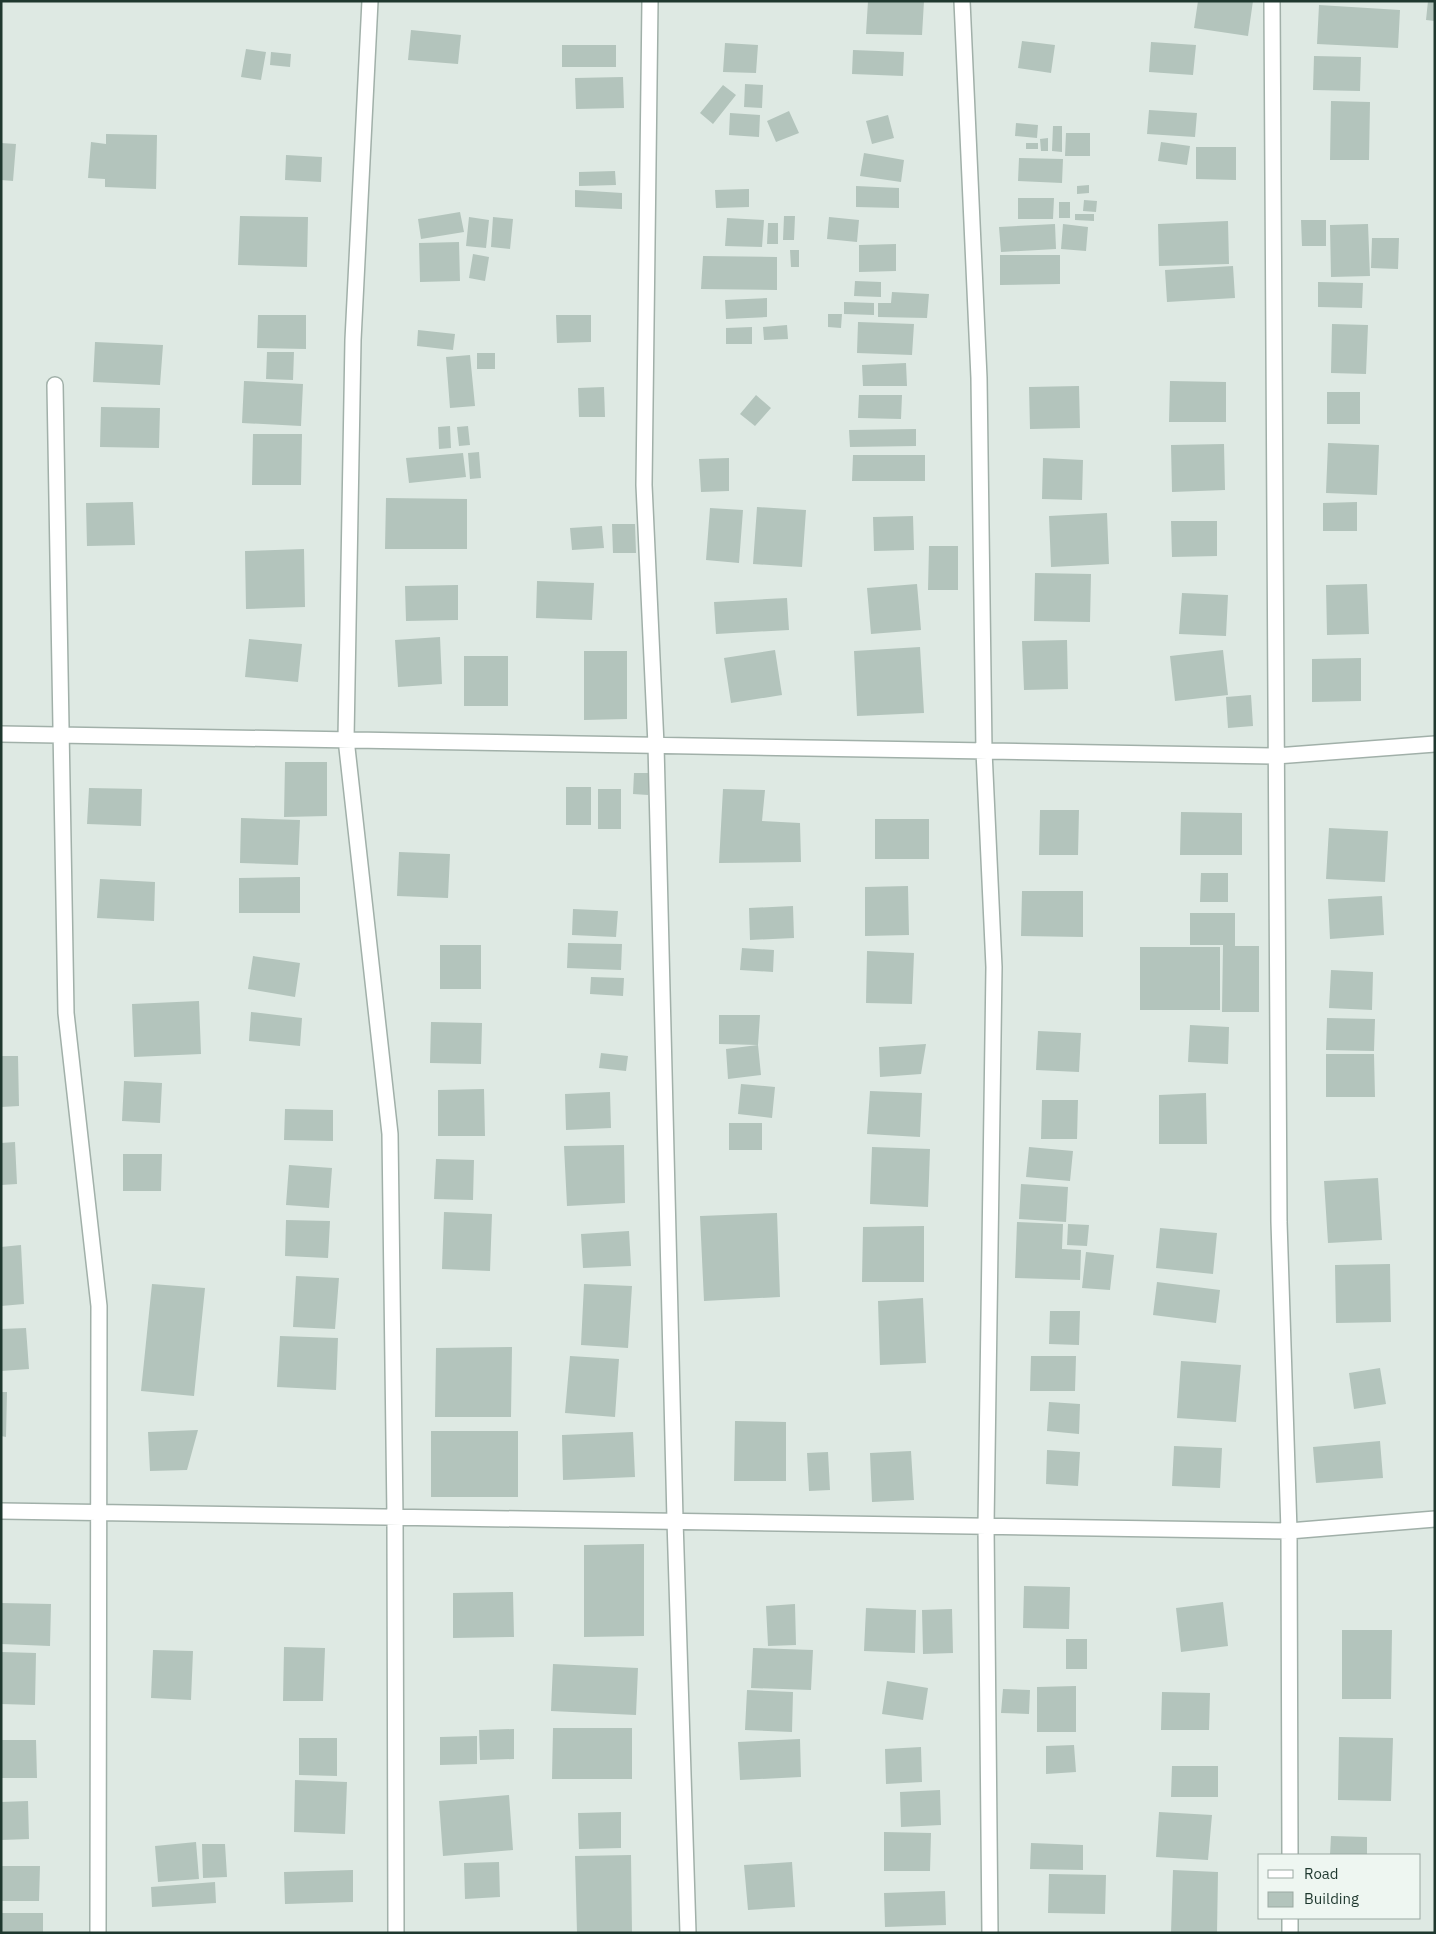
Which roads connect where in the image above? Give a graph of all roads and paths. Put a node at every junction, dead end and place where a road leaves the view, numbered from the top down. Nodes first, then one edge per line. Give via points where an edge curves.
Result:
1 (370, 1) edge
2 (650, 1) edge
3 (962, 1) edge
4 (1272, 1) edge
5 (55, 385) dead end
6 (1, 734) edge
7 (60, 734) junction
8 (346, 739) junction
9 (1435, 744) edge
10 (656, 745) junction
11 (984, 751) junction
12 (1276, 756) junction
13 (1, 1510) edge
14 (99, 1513) junction
15 (395, 1517) junction
16 (1435, 1519) edge
17 (675, 1520) junction
18 (986, 1526) junction
19 (1289, 1531) junction
20 (1290, 1854) edge
21 (1290, 1919) edge
22 (98, 1933) edge
23 (396, 1933) edge
24 (688, 1933) edge
25 (990, 1933) edge
26 (1290, 1933) edge

1 - 8 street via 353,340
2 - 10 street via 644,485
3 - 11 street via 979,378
4 - 12 street
5 - 7 street
6 - 7 street
7 - 8 street
7 - 14 street via 66,1012 99,1306
8 - 10 street
8 - 15 street via 390,1134
9 - 12 street
10 - 11 street
10 - 17 street
11 - 12 street
11 - 18 street via 994,967
12 - 19 street via 1279,1222
13 - 14 street
14 - 15 street
14 - 22 street
15 - 17 street
15 - 23 street
16 - 19 street
17 - 18 street
17 - 24 street
18 - 19 street
18 - 25 street
19 - 20 street
21 - 26 street

